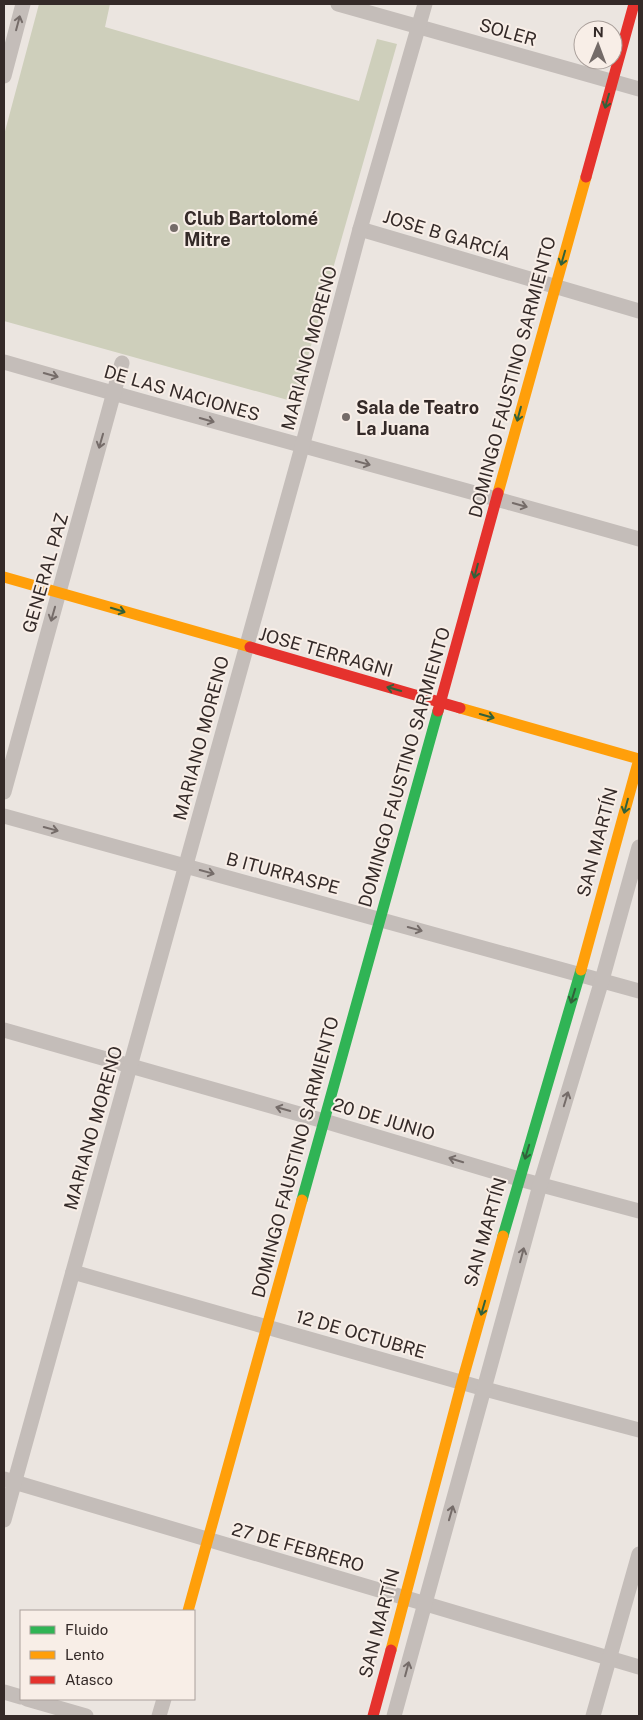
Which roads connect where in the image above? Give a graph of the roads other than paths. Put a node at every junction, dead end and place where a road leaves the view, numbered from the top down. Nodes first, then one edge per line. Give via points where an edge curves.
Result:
1 (24, 4) edge
2 (338, 4) edge
3 (424, 4) edge
4 (634, 4) edge
5 (419, 26) junction
6 (4, 76) edge
7 (613, 81) junction
8 (639, 88) edge
9 (360, 229) junction
10 (555, 286) junction
11 (639, 311) edge
12 (4, 362) edge
13 (122, 363) dead end
14 (114, 394) junction
15 (302, 447) junction
16 (496, 498) junction
17 (639, 539) edge
18 (4, 577) edge
19 (59, 592) junction
20 (246, 648) junction
21 (440, 702) junction
22 (639, 759) edge
23 (4, 792) edge
24 (4, 816) edge
25 (639, 847) edge
26 (186, 866) junction
27 (379, 919) junction
28 (580, 974) junction
29 (602, 980) junction
30 (639, 991) edge
31 (4, 1030) edge
32 (130, 1066) junction
33 (324, 1121) junction
34 (519, 1179) junction
35 (540, 1184) junction
36 (639, 1211) edge
37 (72, 1272) junction
38 (267, 1326) junction
39 (462, 1382) junction
40 (485, 1390) junction
41 (639, 1430) edge
42 (9, 1481) edge
43 (4, 1520) edge
44 (208, 1540) junction
45 (639, 1554) edge
46 (406, 1598) junction
47 (425, 1604) junction
48 (188, 1610) edge
49 (609, 1659) junction
50 (639, 1667) edge
51 (4, 1692) edge
52 (20, 1697) edge
53 (30, 1700) edge
54 (164, 1700) edge
55 (86, 1716) edge
56 (159, 1716) edge
57 (373, 1716) edge
58 (394, 1716) edge
59 (593, 1716) edge

6 -> 1 street
2 - 5 street, SOLER
3 - 5 street, MARIANO MORENO
4 - 7 street, DOMINGO FAUSTINO SARMIENTO
5 - 7 street, SOLER
5 - 9 street, MARIANO MORENO
7 - 8 street, SOLER
7 -> 10 street, DOMINGO FAUSTINO SARMIENTO
9 - 10 street, JOSE B GARCÍA
9 - 15 street, MARIANO MORENO
10 - 11 street, JOSE B GARCÍA
10 -> 16 street, DOMINGO FAUSTINO SARMIENTO
12 -> 14 street, DE LAS NACIONES
13 - 14 street, GENERAL PAZ
14 -> 15 street, DE LAS NACIONES
14 -> 19 street, GENERAL PAZ
15 -> 16 street, DE LAS NACIONES
15 - 20 street, MARIANO MORENO
16 -> 17 street, DE LAS NACIONES
16 -> 21 street, DOMINGO FAUSTINO SARMIENTO
18 - 19 street, JOSE TERRAGNI
19 -> 20 street, JOSE TERRAGNI
19 -> 23 street, GENERAL PAZ
21 -> 20 street, JOSE TERRAGNI
20 - 26 street, MARIANO MORENO
21 -> 22 street, JOSE TERRAGNI
21 - 27 street, DOMINGO FAUSTINO SARMIENTO
22 -> 28 street, SAN MARTÍN
24 -> 26 street, B ITURRASPE
25 - 29 street
26 -> 27 street, B ITURRASPE
26 - 32 street, MARIANO MORENO
27 -> 28 street, B ITURRASPE
27 - 33 street, DOMINGO FAUSTINO SARMIENTO
28 - 29 street, B ITURRASPE
28 -> 34 street, SAN MARTÍN
29 - 30 street, B ITURRASPE
35 -> 29 street
31 - 32 street, 20 DE JUNIO
33 -> 32 street, 20 DE JUNIO
32 - 37 street, MARIANO MORENO
34 -> 33 street, 20 DE JUNIO
33 - 38 street, DOMINGO FAUSTINO SARMIENTO
34 - 35 street, 20 DE JUNIO
34 -> 39 street, SAN MARTÍN
35 - 36 street, 20 DE JUNIO
40 -> 35 street
37 - 38 street, 12 DE OCTUBRE
37 - 42 street, MARIANO MORENO
38 - 39 street, 12 DE OCTUBRE
38 - 44 street, DOMINGO FAUSTINO SARMIENTO
39 - 40 street, 12 DE OCTUBRE
39 - 46 street, SAN MARTÍN
40 - 41 street, 12 DE OCTUBRE
47 -> 40 street
42 - 43 street, MARIANO MORENO
42 - 44 street, 27 DE FEBRERO
44 - 46 street, 27 DE FEBRERO
44 - 48 street, DOMINGO FAUSTINO SARMIENTO
45 - 49 street
46 - 47 street, 27 DE FEBRERO
46 - 57 street, SAN MARTÍN
47 - 49 street, 27 DE FEBRERO
58 -> 47 street
49 - 50 street, 27 DE FEBRERO
49 - 59 street
51 - 52 street
53 - 55 street
54 - 56 street

